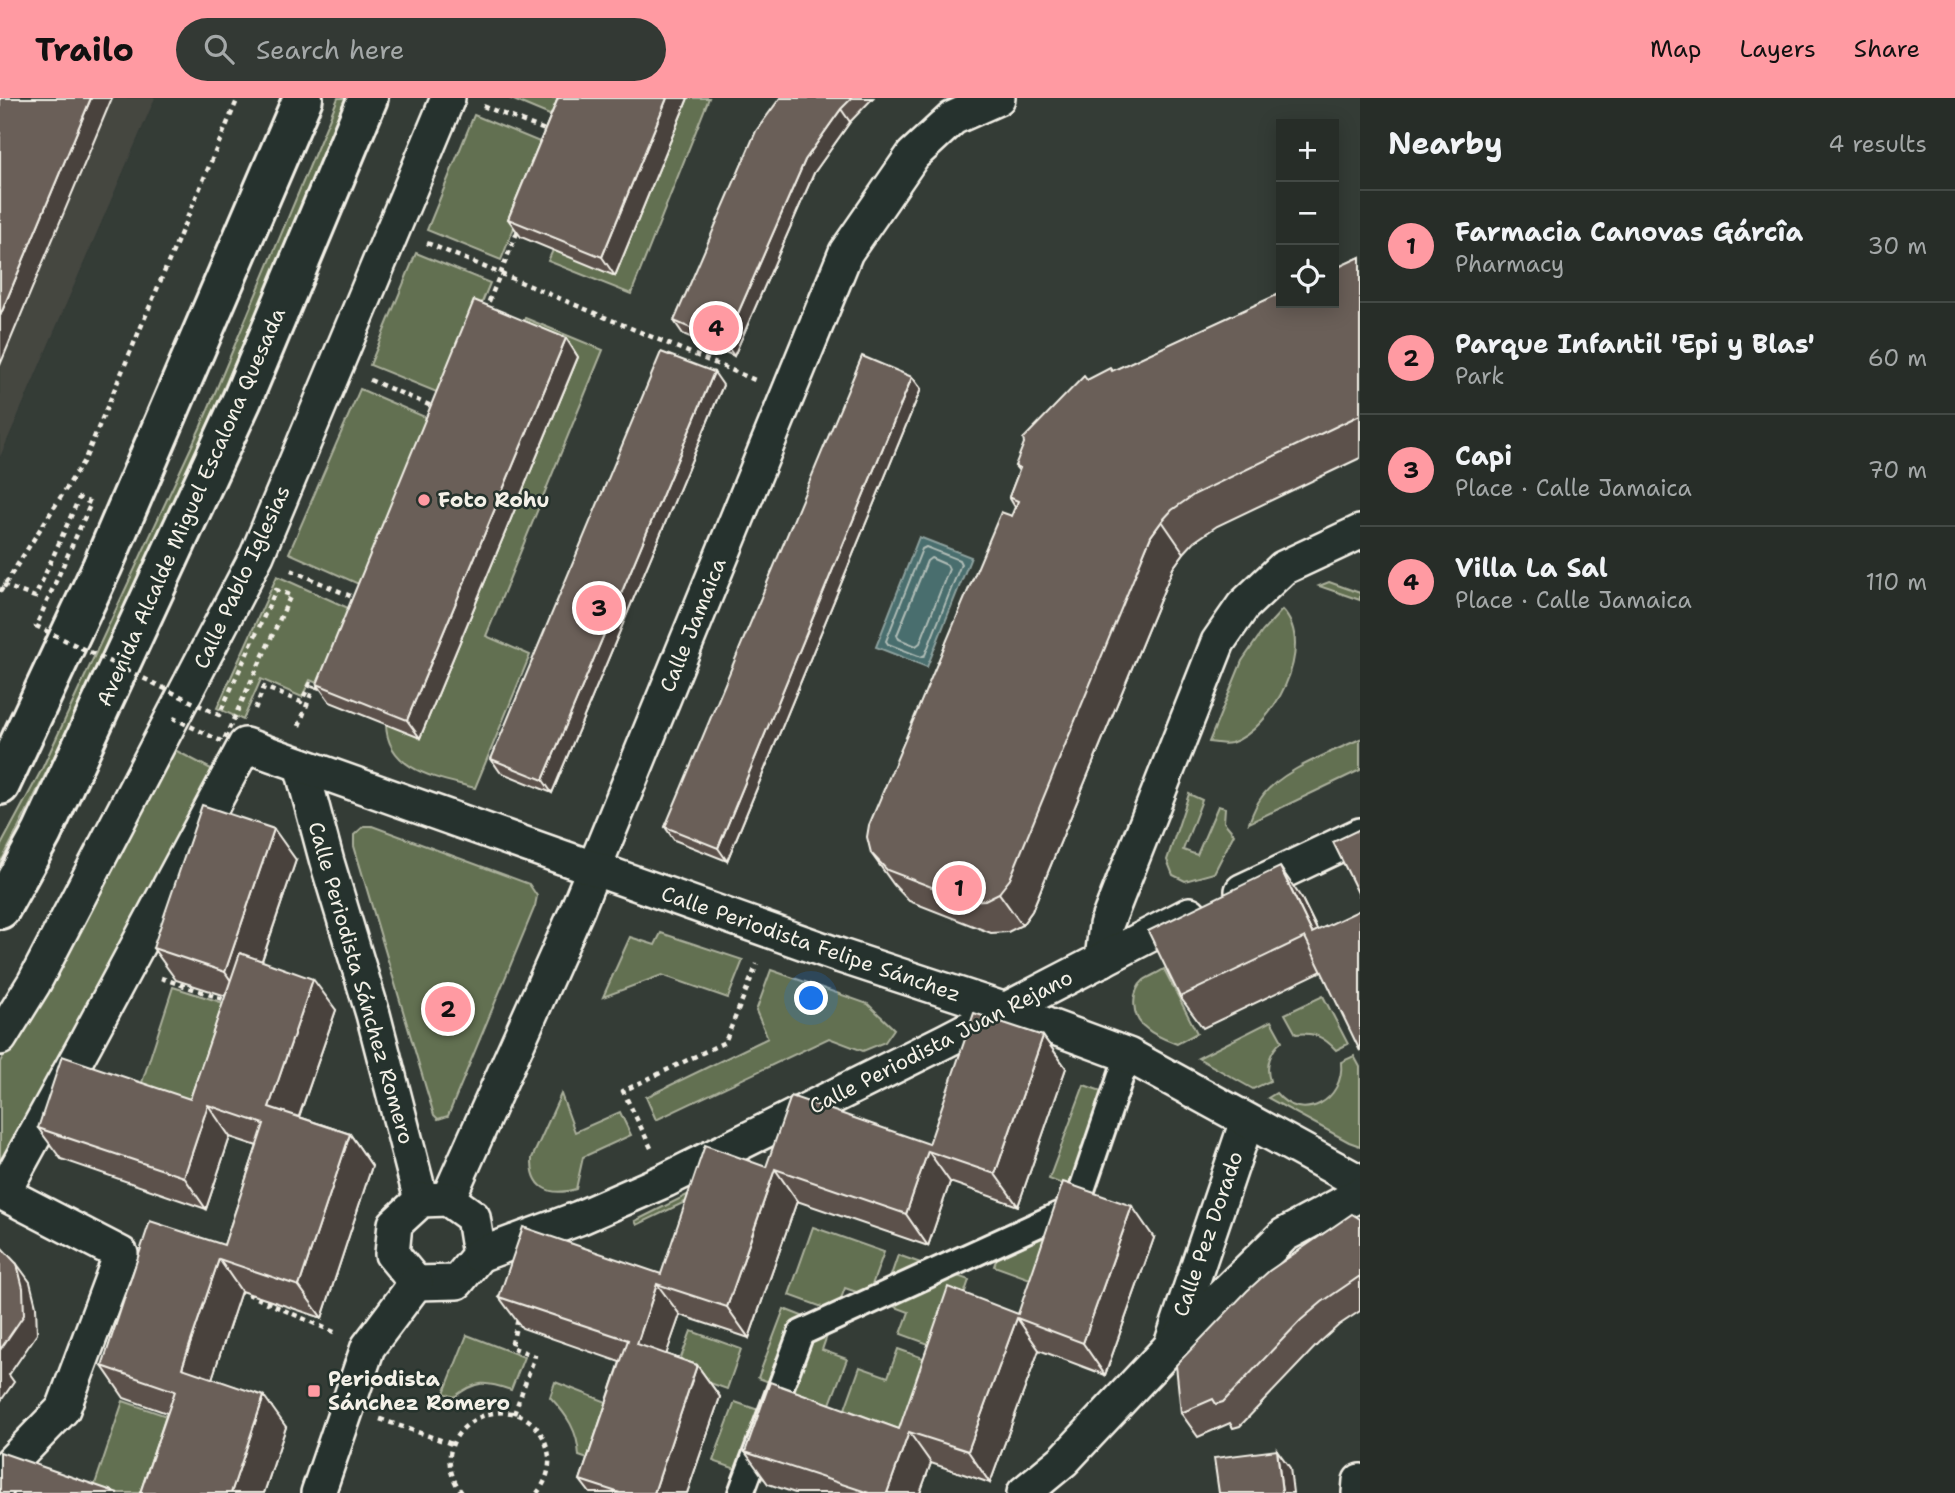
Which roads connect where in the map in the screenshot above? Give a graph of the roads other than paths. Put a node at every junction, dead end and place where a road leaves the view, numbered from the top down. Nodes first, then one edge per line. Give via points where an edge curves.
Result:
1 (303, 98) edge
2 (369, 98) edge
3 (998, 98) edge
4 (462, 100) edge
5 (1360, 532) edge
6 (302, 765) junction
7 (0, 785) edge
8 (1360, 835) edge
9 (594, 868) junction
10 (0, 909) edge
11 (1102, 960) junction
12 (1006, 1010) junction
13 (0, 1038) edge
14 (1128, 1055) junction
15 (1247, 1121) junction
16 (1360, 1182) edge
17 (1360, 1194) edge
18 (434, 1199) junction
19 (479, 1255) junction
20 (416, 1283) junction
21 (1170, 1347) junction
22 (1360, 1481) edge
23 (0, 1483) edge
24 (318, 1493) edge
25 (741, 1493) edge
26 (1024, 1493) edge
27 (1359, 1493) edge

1 - 7 main road via 102,567
2 - 10 main road, Avenida Alcalde Miguel Escalona Quesada via 242,400 42,833
3 - 9 street, Calle Jamaica via 953,118 913,155 846,252
4 - 13 street, Calle Pablo Iglesias via 394,230 257,555 34,983
5 - 11 street via 1283,568 1243,606 1218,642 1106,925
6 - 9 street, Calle Periodista Felipe Sánchez
6 - 18 street, Calle Periodista Sánchez Romero via 373,1014
6 - 23 street, Calle Periodista Felipe Sánchez via 245,745 3,1193 121,1254 63,1409 6,1468
8 - 11 street, Calle Periodista Juan Rejano
9 - 12 street, Calle Periodista Felipe Sánchez
9 - 18 street, Calle Jamaica
11 - 12 street, Calle Periodista Juan Rejano
12 - 14 street, Calle Periodista Felipe Sánchez
12 - 19 street, Calle Periodista Juan Rejano via 666,1180 579,1219
14 - 15 street, Calle Periodista Felipe Sánchez
14 - 25 street via 1076,1207 801,1333
15 - 16 street, Calle Periodista Felipe Sánchez
15 - 21 street, Calle Pez Dorado
17 - 21 street, Calle Pez Dorado via 1284,1236
18 - 19 street via 473,1217
18 - 20 street via 395,1224 393,1254
19 - 20 street via 457,1282
20 - 24 street via 368,1347
21 - 26 street, Calle Pez Dorado via 1064,1460
22 - 27 street

